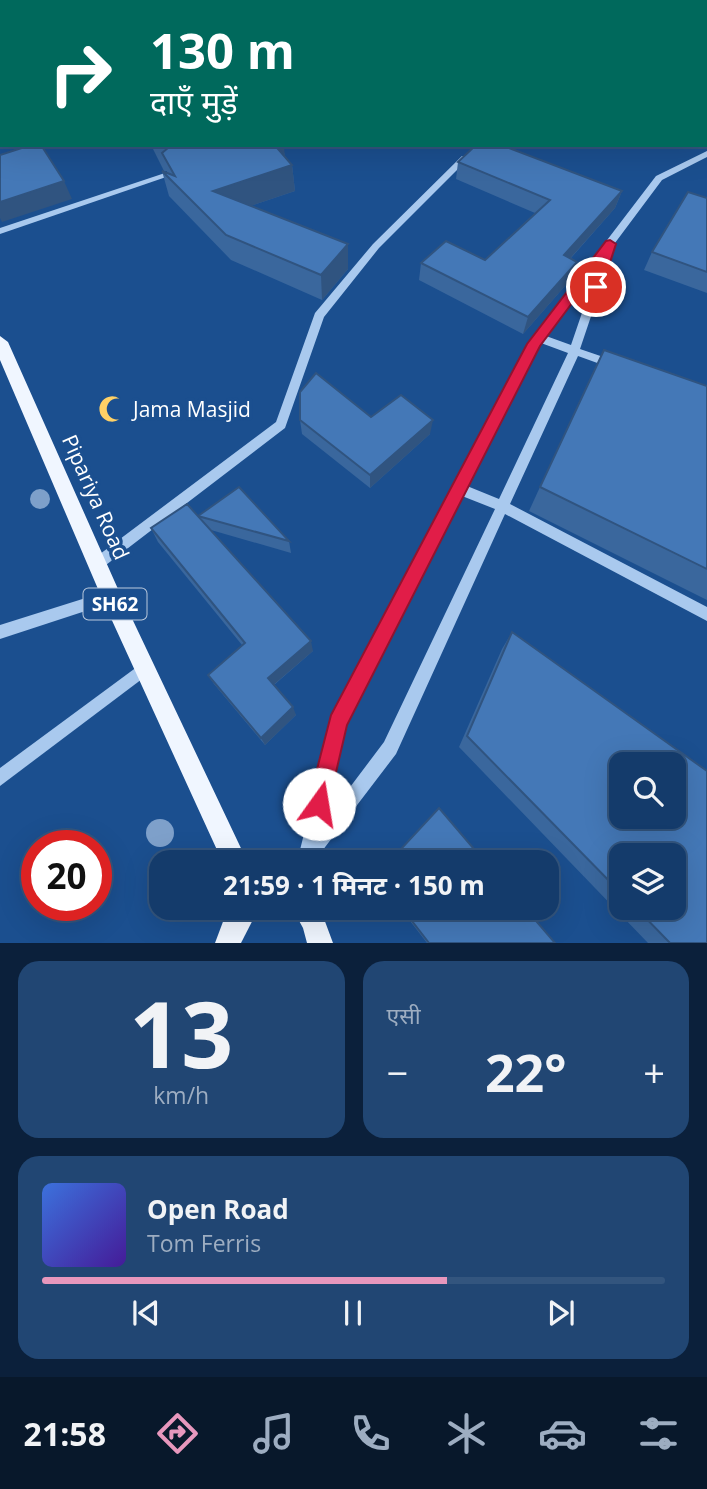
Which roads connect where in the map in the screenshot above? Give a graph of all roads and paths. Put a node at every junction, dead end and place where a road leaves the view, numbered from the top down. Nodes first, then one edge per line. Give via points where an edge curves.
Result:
1 (707, 154) edge
2 (465, 158) edge
3 (169, 175) edge
4 (0, 231) edge
5 (610, 244) junction
6 (539, 338) junction
7 (0, 342) edge
8 (574, 351) junction
9 (622, 367) edge
10 (459, 489) junction
11 (502, 506) junction
12 (97, 564) junction
13 (111, 596) junction
14 (707, 614) edge
15 (0, 632) edge
16 (145, 668) junction
17 (0, 778) edge
18 (230, 850) edge
19 (307, 850) edge
20 (313, 850) edge
21 (239, 920) edge
22 (313, 920) edge
23 (228, 943) edge
24 (320, 943) edge

1 - 5 street via 659,178
2 - 12 street via 376,246 318,316 281,425
3 - 4 street
5 - 6 street
5 - 8 street
6 - 8 street
6 - 10 street
7 - 12 main road, Pipariya Road / SH62
8 - 9 street
8 - 11 street
10 - 11 street
10 - 19 street via 338,722
11 - 14 street
11 - 20 street via 390,748
12 - 13 main road, Pipariya Road / SH62
13 - 15 street
13 - 16 main road, Pipariya Road / SH62
16 - 17 street
16 - 18 main road, Pipariya Road / SH62
21 - 23 main road
22 - 24 main road

